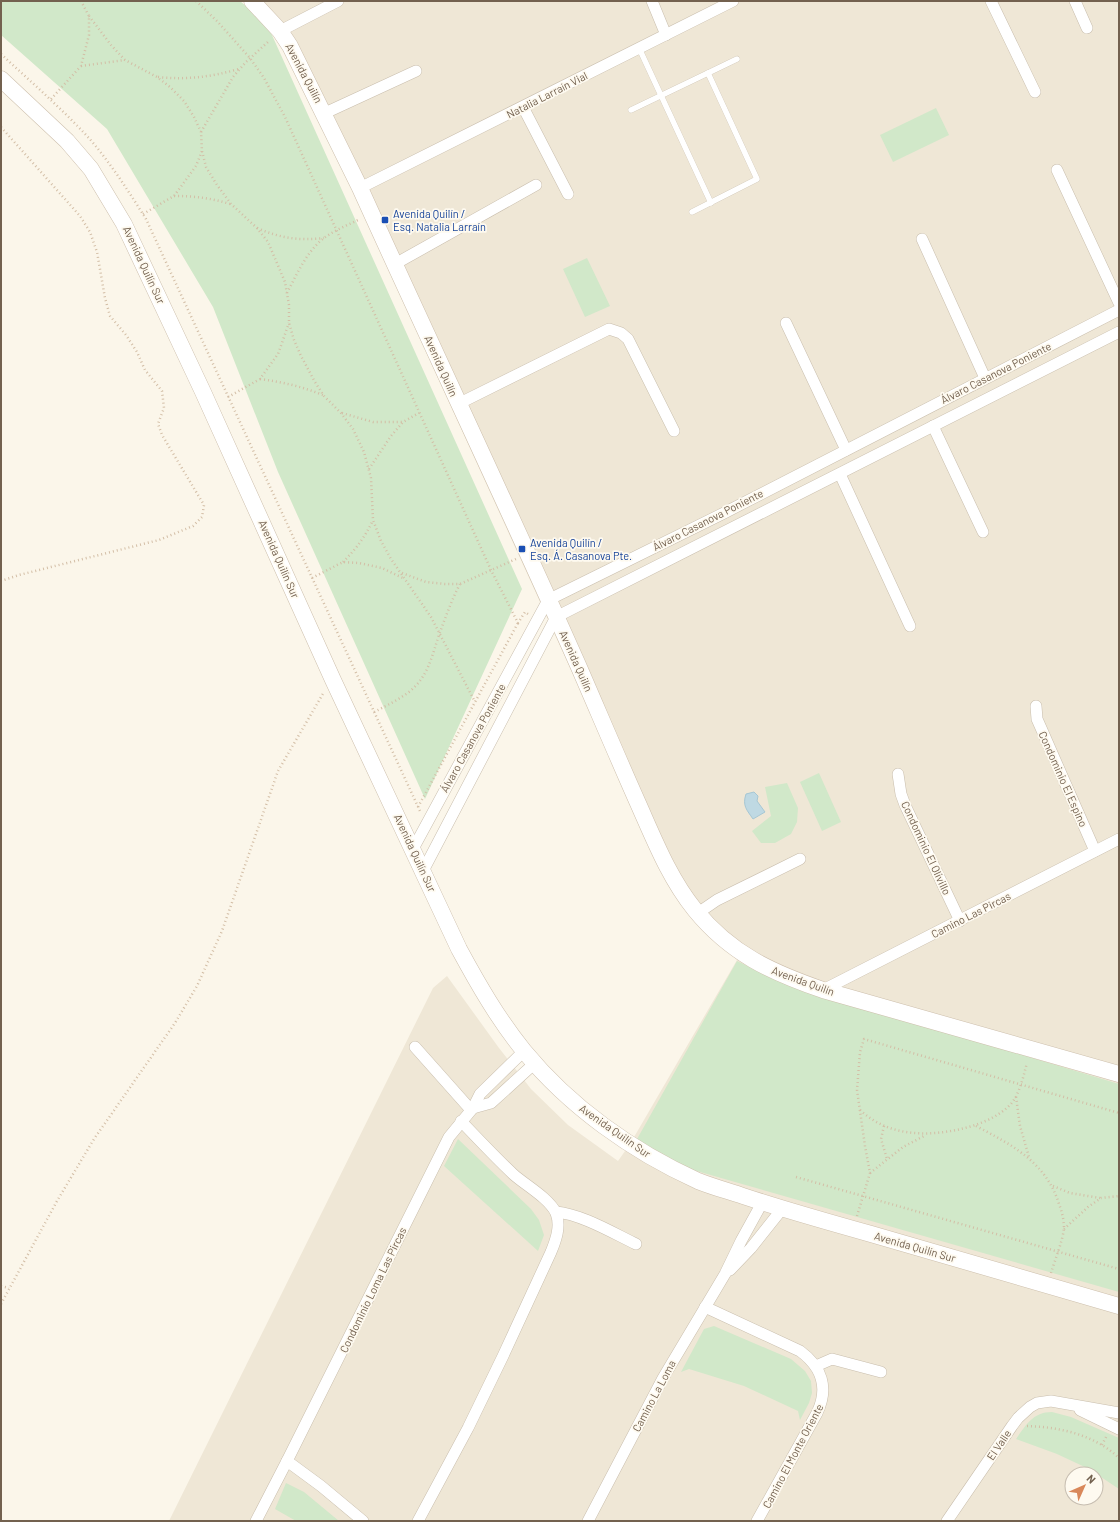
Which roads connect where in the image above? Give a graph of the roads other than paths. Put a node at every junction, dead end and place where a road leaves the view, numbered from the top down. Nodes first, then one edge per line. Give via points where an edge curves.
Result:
1 (252, 1) edge
2 (338, 1) edge
3 (652, 1) edge
4 (733, 1) edge
5 (991, 1) edge
6 (1075, 1) edge
7 (1087, 28) dead end
8 (280, 31) junction
9 (666, 35) junction
10 (639, 48) junction
11 (737, 59) dead end
12 (416, 71) dead end
13 (708, 73) junction
14 (1, 79) edge
15 (1035, 92) dead end
16 (662, 97) junction
17 (522, 107) junction
18 (632, 110) dead end
19 (325, 113) junction
20 (1057, 170) dead end
21 (536, 185) dead end
22 (360, 188) junction
23 (568, 194) dead end
24 (711, 203) junction
25 (692, 212) dead end
26 (922, 239) dead end
27 (395, 264) junction
28 (1119, 303) edge
29 (1119, 310) edge
30 (786, 323) dead end
31 (1119, 332) edge
32 (985, 378) junction
33 (944, 400) junction
34 (458, 404) junction
35 (952, 417) junction
36 (933, 426) junction
37 (674, 431) dead end
38 (846, 450) junction
39 (840, 474) junction
40 (983, 532) dead end
41 (548, 600) junction
42 (556, 617) junction
43 (910, 626) dead end
44 (1036, 706) dead end
45 (898, 774) dead end
46 (1119, 839) edge
47 (413, 848) junction
48 (1095, 851) junction
49 (800, 859) dead end
50 (423, 871) junction
51 (698, 914) junction
52 (960, 921) junction
53 (823, 990) junction
54 (415, 1047) dead end
55 (524, 1051) junction
56 (535, 1063) junction
57 (1119, 1074) edge
58 (472, 1109) junction
59 (461, 1121) junction
60 (762, 1203) junction
61 (782, 1209) junction
62 (556, 1212) junction
63 (636, 1244) dead end
64 (726, 1274) junction
65 (1119, 1306) edge
66 (705, 1308) junction
67 (816, 1366) junction
68 (881, 1372) dead end
69 (1071, 1405) junction
70 (1119, 1413) edge
71 (1119, 1429) edge
72 (287, 1461) junction
73 (256, 1521) edge
74 (362, 1521) edge
75 (418, 1521) edge
76 (588, 1521) edge
77 (757, 1521) edge
78 (947, 1521) edge

1 - 8 street, Avenida Quilín
2 - 8 street
3 - 9 street
4 - 9 street, Natalia Larraín Vial
5 - 15 street
6 - 7 street
8 - 19 street, Avenida Quilín via 300,62
9 - 10 street, Natalia Larraín Vial
10 - 16 lane
10 - 17 street, Natalia Larraín Vial
11 - 13 lane
12 - 19 street
13 - 16 lane
13 - 24 lane via 757,179
14 - 47 street, Avenida Quilín Sur via 67,141 91,169 124,224
16 - 18 lane
16 - 24 lane
17 - 22 street, Natalia Larraín Vial
17 - 23 street
19 - 22 street, Avenida Quilín
20 - 28 street
21 - 27 street
22 - 27 street, Avenida Quilín
24 - 25 lane
26 - 32 street
27 - 34 street, Avenida Quilín
29 - 32 street, Álvaro Casanova Poniente
30 - 38 street
31 - 35 street, Álvaro Casanova Poniente
32 - 33 street, Álvaro Casanova Poniente
33 - 35 street
33 - 38 street, Álvaro Casanova Poniente
34 - 37 street via 609,329 621,333 628,339
34 - 41 street, Avenida Quilín
35 - 36 street, Álvaro Casanova Poniente
36 - 39 street, Álvaro Casanova Poniente
36 - 40 street
38 - 41 street, Álvaro Casanova Poniente
39 - 42 street, Álvaro Casanova Poniente
39 - 43 street
41 - 42 street, Avenida Quilín
41 - 47 street, Álvaro Casanova Poniente
42 - 50 street, Álvaro Casanova Poniente
42 - 51 street, Avenida Quilín via 661,855 674,880
44 - 48 street, Condominio El Espino via 1037,719
45 - 52 street, Condominio El Olivillo via 905,805
46 - 48 street, Camino Las Pircas
47 - 50 street, Avenida Quilín Sur
48 - 52 street, Camino Las Pircas
49 - 51 street via 717,900
50 - 55 street, Avenida Quilín Sur via 478,985
51 - 53 street, Avenida Quilín via 724,939 753,960 789,978
52 - 53 street, Camino Las Pircas
53 - 57 street, Avenida Quilín
54 - 58 street
55 - 56 street, Avenida Quilín Sur
55 - 58 street, Condominio Loma Las Pircas via 480,1094
56 - 58 street, Condominio Loma Las Pircas via 490,1103
56 - 60 street, Avenida Quilín Sur via 575,1103 630,1144 700,1181
58 - 59 street, Condominio Loma Las Pircas
59 - 62 street via 494,1156 547,1201
59 - 72 street, Condominio Loma Las Pircas via 449,1137
60 - 61 street, Avenida Quilín Sur
60 - 64 street, Camino La Loma via 740,1241
61 - 64 street, Camino La Loma
61 - 65 street, Avenida Quilín Sur
62 - 63 street via 579,1217
62 - 75 street via 558,1223 552,1252 468,1428
64 - 66 street, Camino La Loma
66 - 67 street via 800,1351
66 - 76 street, Camino La Loma via 663,1378
67 - 68 street via 837,1359
67 - 77 street, Camino El Monte Oriente via 824,1387 821,1406
69 - 70 street, El Valle
69 - 71 street, El Valle
69 - 78 street, El Valle via 1057,1401 1037,1403 1024,1412
72 - 73 street, Condominio Loma Las Pircas
72 - 74 street

